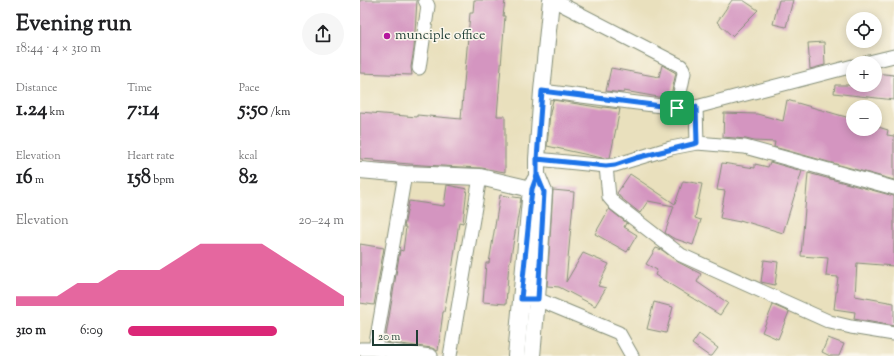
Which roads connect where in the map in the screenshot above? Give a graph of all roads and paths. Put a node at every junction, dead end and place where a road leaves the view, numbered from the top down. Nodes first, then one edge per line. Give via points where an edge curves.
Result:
1 (425, 0) edge
2 (552, 0) edge
3 (894, 56) edge
4 (882, 59) edge
5 (420, 68) dead end
6 (846, 68) edge
7 (542, 91) junction
8 (696, 107) junction
9 (677, 108) junction
10 (697, 143) junction
11 (606, 166) junction
12 (360, 170) edge
13 (405, 174) junction
14 (480, 177) junction
15 (537, 179) junction
16 (894, 188) edge
17 (521, 299) junction
18 (538, 299) junction
19 (894, 334) edge
20 (360, 349) edge
21 (375, 349) junction
22 (431, 356) edge
23 (450, 356) edge
24 (516, 356) edge
25 (532, 356) edge
26 (632, 356) edge

1 - 5 street via 428,6
2 - 7 street
2 - 9 street via 681,66 684,73
3 - 4 street
6 - 8 street
7 - 9 street
7 - 15 street
8 - 9 street
8 - 10 street
10 - 11 street
10 - 16 street via 746,147
11 - 15 street
11 - 19 street via 609,197 681,255 830,322
12 - 13 street
13 - 14 street
13 - 21 street
14 - 15 street
14 - 23 street
15 - 17 street
15 - 18 street
17 - 18 street
17 - 24 street
18 - 25 street
18 - 26 street via 619,333
20 - 21 street
21 - 22 street

